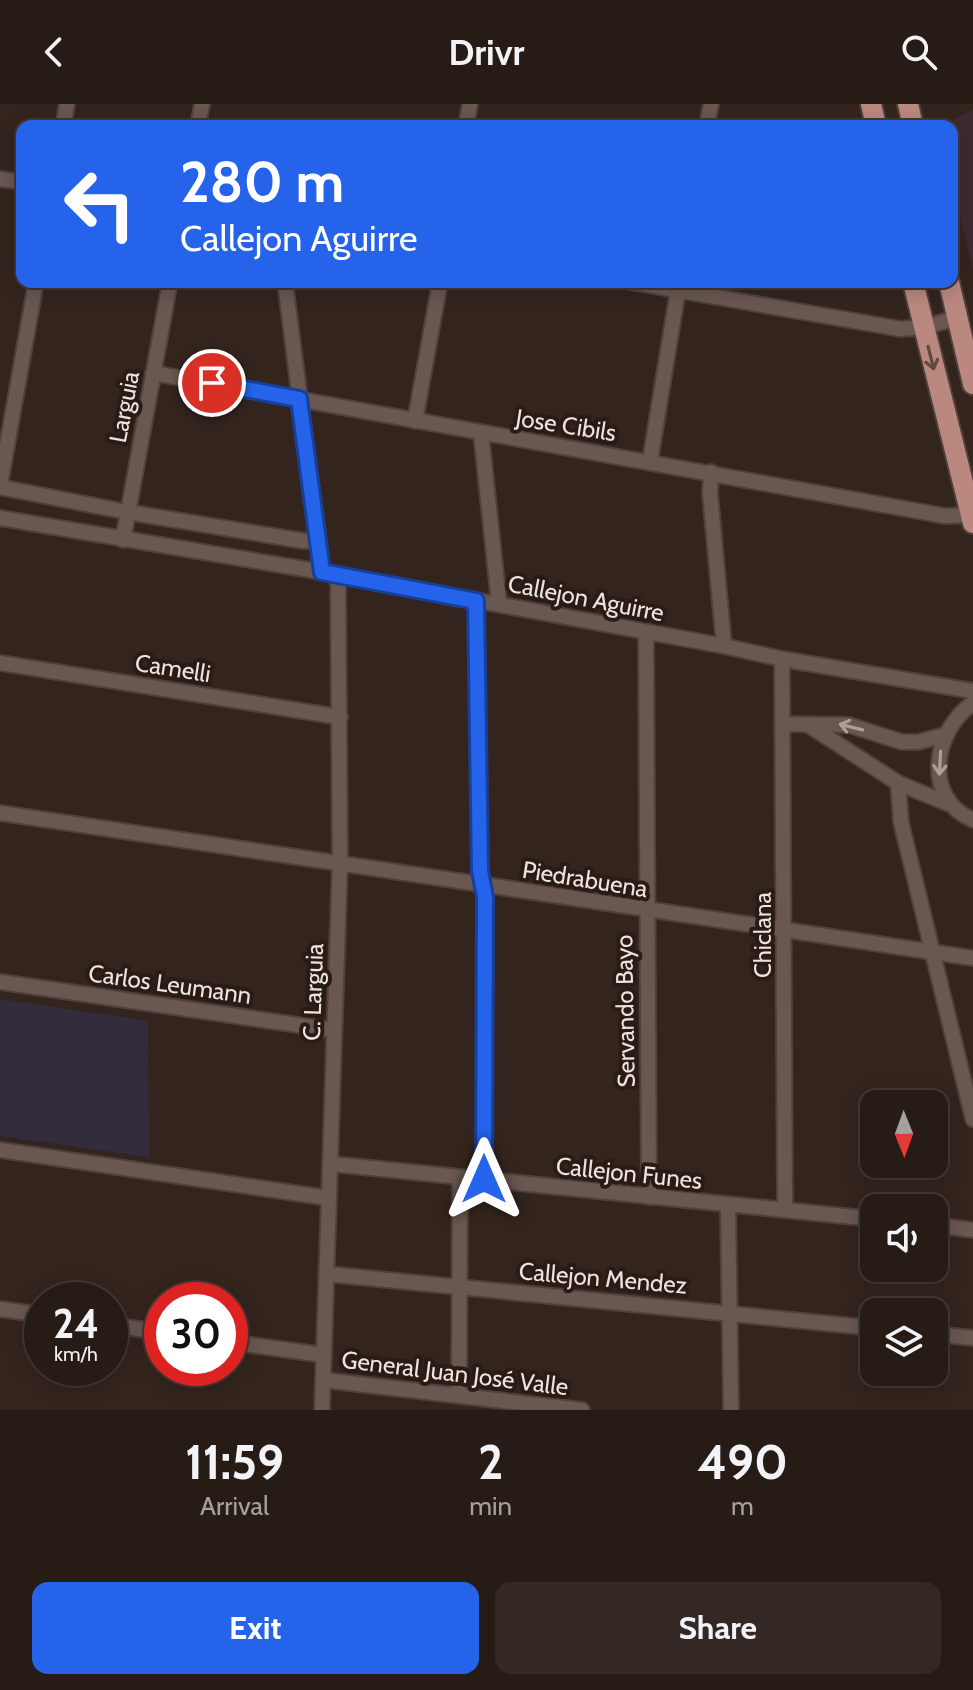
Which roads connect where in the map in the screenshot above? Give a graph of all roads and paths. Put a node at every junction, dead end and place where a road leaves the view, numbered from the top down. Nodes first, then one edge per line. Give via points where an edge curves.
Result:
1 (35, 288) edge
2 (169, 288) edge
3 (286, 288) edge
4 (439, 288) edge
5 (678, 288) edge
6 (688, 288) edge
7 (914, 288) edge
8 (950, 288) edge
9 (957, 318) junction
10 (924, 327) junction
11 (153, 373) junction
12 (973, 384) edge
13 (299, 399) junction
14 (415, 421) junction
15 (481, 433) junction
16 (650, 461) junction
17 (711, 472) junction
18 (0, 486) edge
19 (127, 512) junction
20 (0, 518) edge
21 (972, 519) edge
22 (199, 524) junction
23 (123, 540) junction
24 (318, 540) junction
25 (195, 552) junction
26 (322, 572) junction
27 (338, 575) junction
28 (476, 601) junction
29 (499, 603) junction
30 (646, 632) junction
31 (724, 646) junction
32 (782, 659) junction
33 (0, 663) edge
34 (973, 691) edge
35 (973, 703) edge
36 (340, 717) junction
37 (784, 724) junction
38 (810, 726) junction
39 (945, 735) junction
40 (898, 783) junction
41 (949, 804) junction
42 (0, 813) edge
43 (973, 820) edge
44 (340, 861) junction
45 (482, 885) junction
46 (646, 911) junction
47 (783, 929) junction
48 (931, 952) junction
49 (973, 958) edge
50 (0, 982) edge
51 (333, 1030) junction
52 (973, 1119) edge
53 (0, 1150) edge
54 (332, 1164) junction
55 (460, 1177) junction
56 (484, 1179) junction
57 (649, 1197) junction
58 (329, 1198) junction
59 (728, 1206) junction
60 (785, 1210) junction
61 (860, 1218) edge
62 (948, 1227) edge
63 (973, 1230) edge
64 (327, 1274) junction
65 (459, 1286) junction
66 (0, 1309) edge
67 (24, 1312) edge
68 (729, 1312) junction
69 (860, 1326) edge
70 (948, 1335) edge
71 (973, 1338) edge
72 (248, 1344) edge
73 (324, 1355) junction
74 (323, 1380) junction
75 (459, 1395) junction
76 (322, 1410) edge
77 (582, 1410) edge
78 (731, 1410) edge

1 - 18 street
2 - 11 street, Larguia
3 - 13 street
4 - 14 street
5 - 16 street
6 - 10 street via 901,329
7 - 10 main road
8 - 9 main road
9 - 10 street
9 - 12 main road
10 -> 21 main road
11 - 13 street, Jose Cibils
11 - 19 street, Larguia
13 - 14 street, Jose Cibils
13 - 24 street
14 - 15 street, Jose Cibils
15 - 16 street, Jose Cibils
15 - 29 street
16 - 17 street, Jose Cibils
17 - 21 street, Jose Cibils
17 - 31 street
18 - 19 street
19 - 22 street
19 - 23 street, Larguia
20 - 23 street, Callejon Aguirre
22 - 24 street
22 - 25 street
23 - 25 street, Callejon Aguirre
24 - 26 street
25 - 26 street, Callejon Aguirre
26 - 27 street, Callejon Aguirre
27 - 28 street, Callejon Aguirre
27 - 36 street, C. Larguia
28 - 29 street, Callejon Aguirre
28 - 45 street
29 - 30 street, Callejon Aguirre
30 - 31 street, Callejon Aguirre
30 - 46 street, Servando Bayo
31 - 32 street, Callejon Aguirre
32 - 34 street, Callejon Aguirre
32 - 37 street, Chiclana
33 - 36 street, Camelli
35 - 39 street
36 - 44 street, C. Larguia
37 - 38 street
37 - 47 street, Chiclana
39 -> 38 street via 902,742 849,725
38 - 40 street
39 -> 41 street via 939,774
40 - 41 street
40 - 48 street via 901,822
41 - 43 street
42 - 44 street, Piedrabuena
44 - 45 street, Piedrabuena
44 - 51 street, C. Larguia
45 - 46 street, Piedrabuena
45 - 56 street
46 - 47 street, Piedrabuena
46 - 57 street, Servando Bayo
47 - 48 street, Piedrabuena
47 - 60 street, Chiclana
48 - 49 street, Piedrabuena
48 - 52 street
50 - 51 street, Carlos Leumann
51 - 54 street, C. Larguia
53 - 58 street
54 - 55 street, Callejon Funes
54 - 58 street, C. Larguia
55 - 56 street, Callejon Funes
55 - 65 street
56 - 57 street, Callejon Funes
57 - 59 street, Callejon Funes
58 - 64 street, C. Larguia
59 - 60 street, Callejon Funes
59 - 68 street
60 - 61 street, Callejon Funes
62 - 63 street
64 - 65 street, Callejon Mendez
64 - 73 street, C. Larguia
65 - 68 street, Callejon Mendez
65 - 75 street
66 - 67 street
68 - 69 street, Callejon Mendez
68 - 78 street
70 - 71 street
72 - 73 street, General Juan José Valle
73 - 74 street, C. Larguia
74 - 75 street, General Juan José Valle
74 - 76 street, C. Larguia
75 - 77 street, General Juan José Valle

